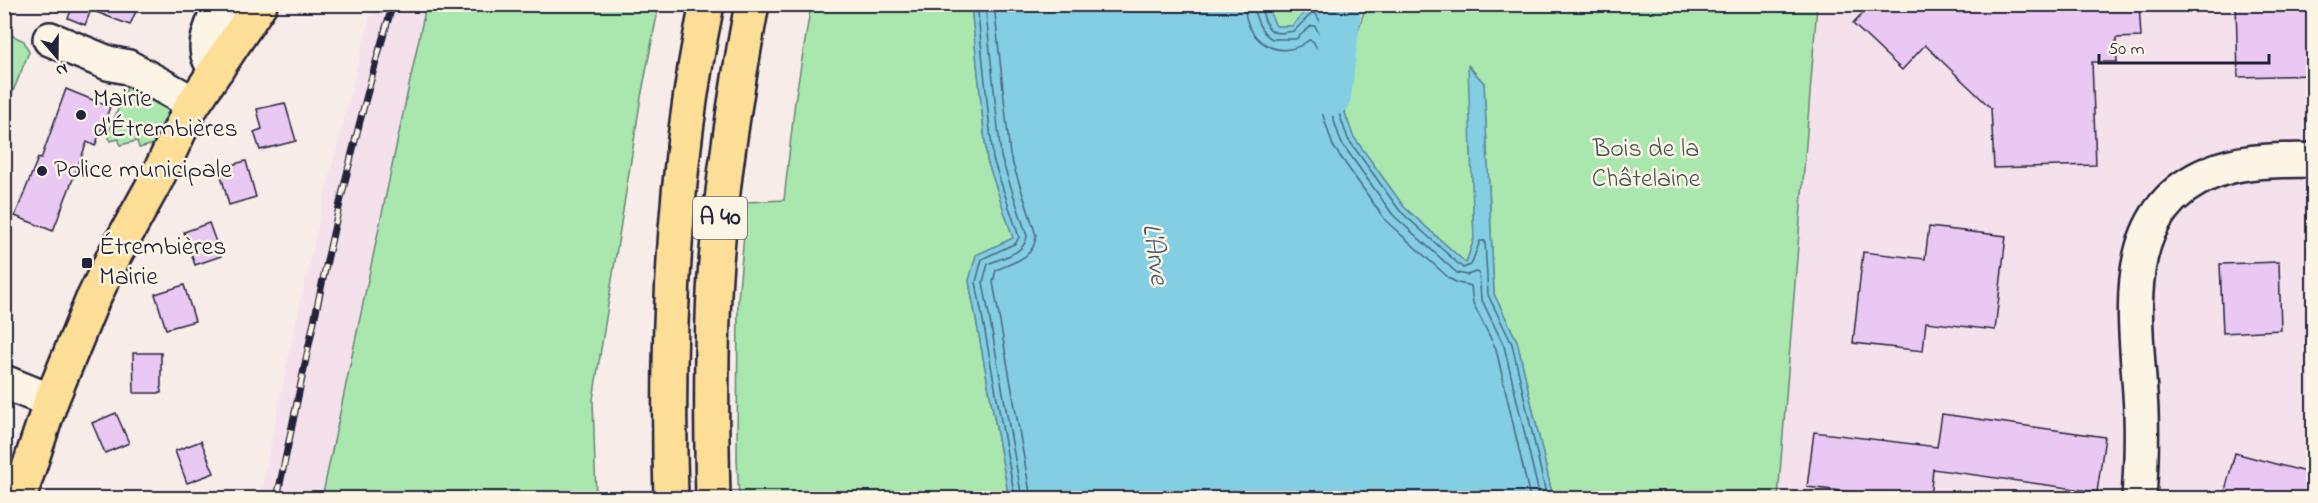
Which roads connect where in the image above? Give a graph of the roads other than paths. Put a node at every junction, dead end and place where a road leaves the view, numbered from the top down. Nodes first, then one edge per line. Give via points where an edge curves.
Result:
1 (219, 4) edge
2 (261, 4) edge
3 (286, 4) edge
4 (706, 4) edge
5 (752, 4) edge
6 (50, 39) dead end
7 (217, 69) junction
8 (202, 108) junction
9 (2313, 160) edge
10 (4, 382) edge
11 (51, 401) junction
12 (19, 498) edge
13 (669, 498) edge
14 (712, 498) edge
15 (2139, 498) edge

1 - 7 street via 206,49 209,61
2 - 7 main road
3 - 8 main road
4 - 13 main road, A 40 via 676,216 670,332
5 - 14 main road, A 40 via 735,92 716,263 711,351
6 - 8 street via 128,67
7 - 8 main road
8 - 11 main road via 156,180 92,301
9 - 15 street via 2251,163 2211,172 2166,202 2152,224 2140,253 2136,293 2141,413
10 - 11 street
11 - 12 main road

